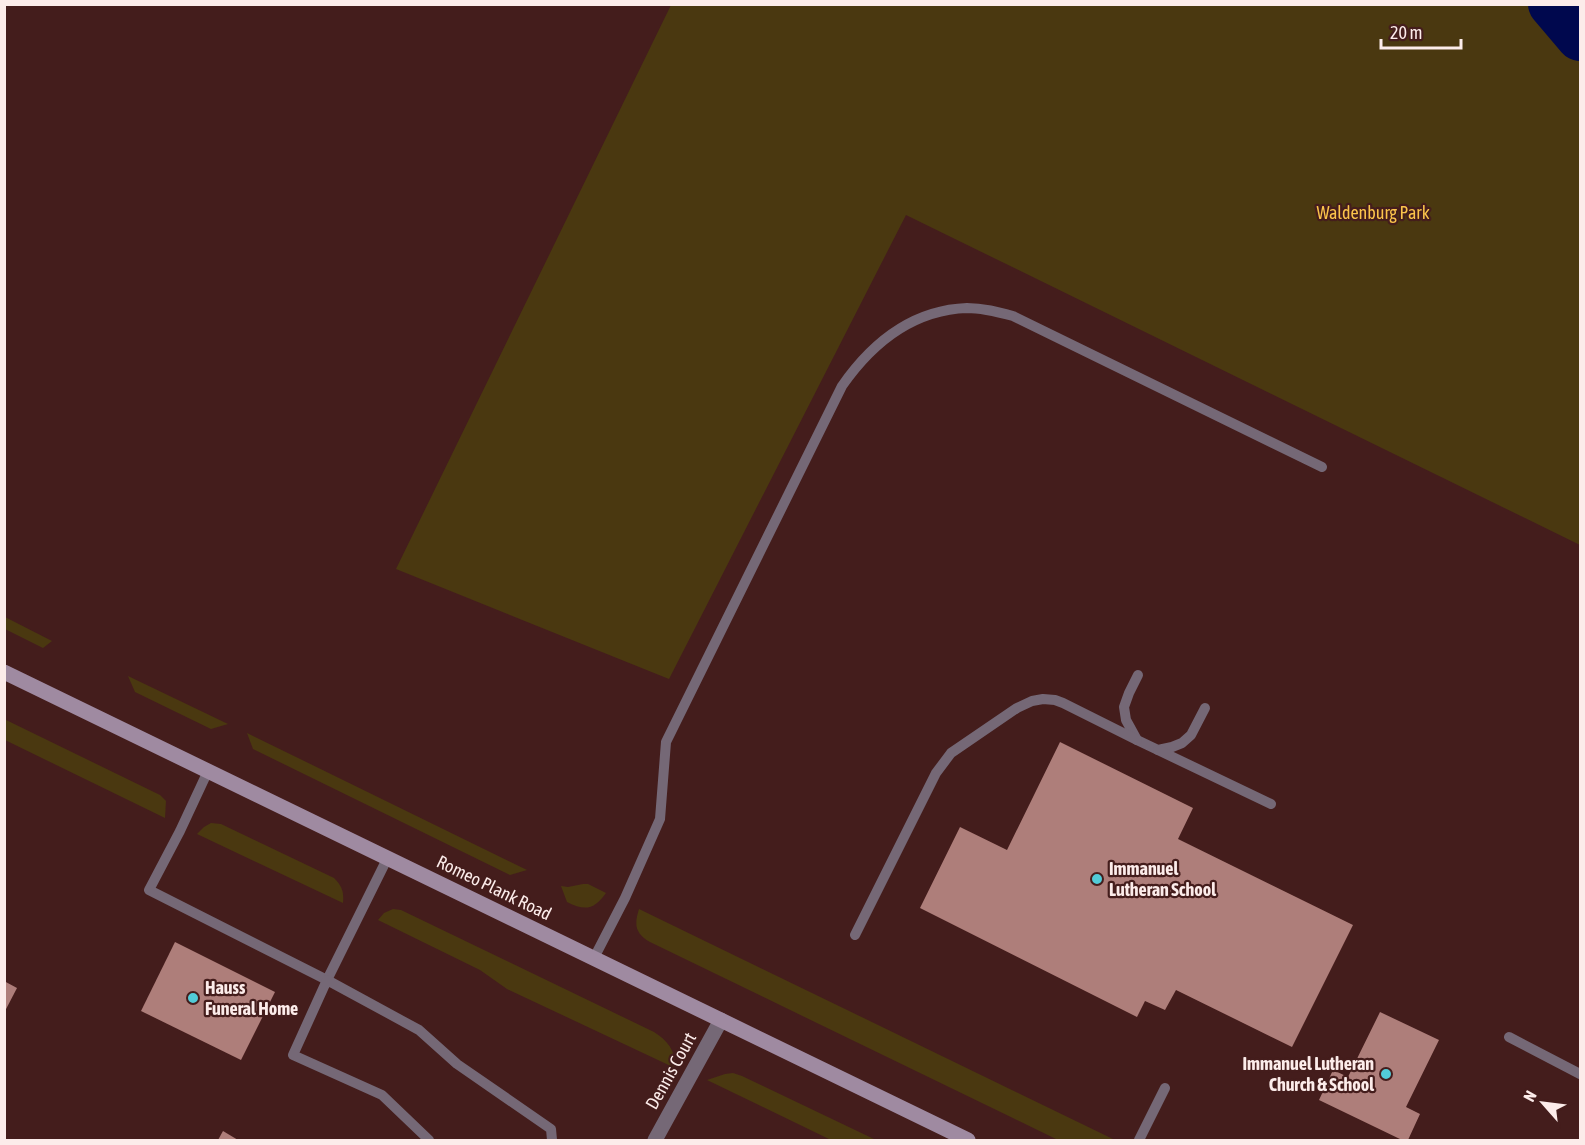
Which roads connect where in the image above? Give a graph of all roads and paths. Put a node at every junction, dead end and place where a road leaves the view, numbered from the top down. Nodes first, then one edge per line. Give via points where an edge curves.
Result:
1 (1322, 467) dead end
2 (4, 672) edge
3 (1138, 675) dead end
4 (1205, 708) dead end
5 (1137, 740) junction
6 (1158, 750) junction
7 (208, 771) junction
8 (1271, 804) dead end
9 (387, 859) junction
10 (855, 934) dead end
11 (594, 958) junction
12 (327, 980) junction
13 (721, 1020) junction
14 (1509, 1037) dead end
15 (1581, 1074) edge
16 (1165, 1088) dead end
17 (429, 1140) edge
18 (552, 1140) edge
19 (655, 1140) edge
20 (968, 1140) edge
21 (1139, 1140) edge

1 - 11 lane via 1013,316 967,308 913,320 891,334 856,366 842,386 666,742 660,819
2 - 7 main road, Romeo Plank Road
3 - 5 lane via 1124,707 1125,720
4 - 6 lane via 1191,735 1182,743
5 - 6 lane
5 - 10 lane via 1055,700 1043,699 1017,708 951,753 936,773
6 - 8 lane
7 - 9 main road, Romeo Plank Road
7 - 12 lane via 149,890
9 - 11 main road, Romeo Plank Road
9 - 12 lane
11 - 13 main road, Romeo Plank Road
12 - 17 lane via 293,1054 381,1095
12 - 18 lane via 419,1030 457,1064 551,1129
13 - 19 street, Dennis Court
13 - 20 main road, Romeo Plank Road
14 - 15 lane
16 - 21 lane

